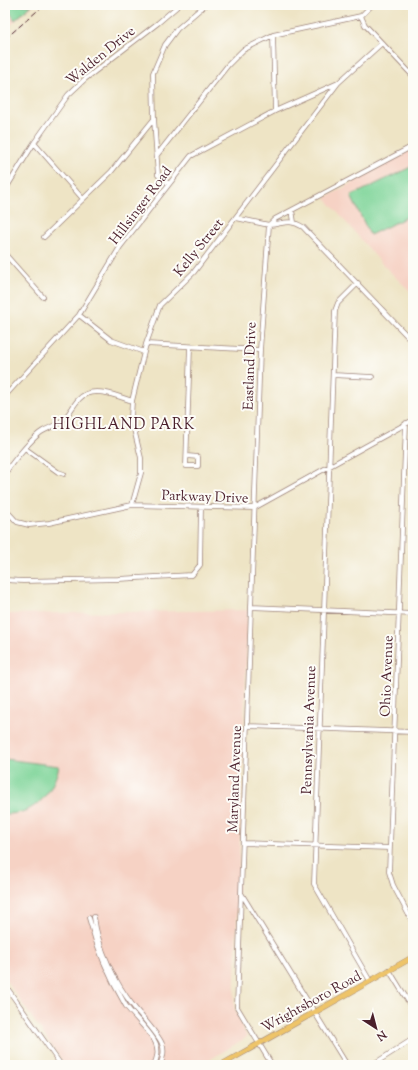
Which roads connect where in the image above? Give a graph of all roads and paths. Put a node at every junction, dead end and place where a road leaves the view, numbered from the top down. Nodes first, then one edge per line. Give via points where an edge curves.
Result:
1 (179, 5) edge
2 (204, 5) edge
3 (372, 5) edge
4 (361, 16) junction
5 (273, 35) junction
6 (382, 43) junction
7 (413, 76) edge
8 (338, 83) junction
9 (275, 111) junction
10 (154, 119) junction
11 (34, 143) junction
12 (413, 146) edge
13 (157, 155) junction
14 (169, 184) junction
15 (5, 190) edge
16 (83, 199) junction
17 (292, 210) junction
18 (236, 218) junction
19 (294, 222) junction
20 (269, 225) junction
21 (44, 237) dead end
22 (5, 254) edge
23 (358, 283) junction
24 (43, 297) dead end
25 (79, 316) junction
26 (413, 342) edge
27 (146, 344) junction
28 (190, 347) junction
29 (260, 350) junction
30 (144, 352) junction
31 (333, 375) junction
32 (372, 378) dead end
33 (5, 396) edge
34 (132, 401) junction
35 (413, 420) edge
36 (406, 423) junction
37 (26, 449) junction
38 (187, 456) dead end
39 (329, 465) junction
40 (6, 467) edge
41 (64, 474) dead end
42 (5, 475) edge
43 (132, 505) junction
44 (201, 507) junction
45 (254, 508) junction
46 (5, 509) edge
47 (5, 580) edge
48 (251, 607) junction
49 (324, 610) junction
50 (400, 613) junction
51 (413, 614) edge
52 (248, 726) junction
53 (319, 729) junction
54 (395, 732) junction
55 (413, 732) edge
56 (243, 843) junction
57 (314, 847) junction
58 (390, 848) junction
59 (241, 892) junction
60 (94, 917) dead end
61 (89, 918) dead end
62 (413, 923) edge
63 (413, 957) edge
64 (389, 970) junction
65 (370, 981) junction
66 (5, 985) edge
67 (413, 1009) edge
68 (315, 1012) junction
69 (413, 1039) edge
70 (259, 1044) junction
71 (61, 1065) edge
72 (154, 1065) edge
73 (160, 1065) edge
74 (221, 1065) edge
75 (272, 1065) edge
76 (347, 1065) edge
77 (372, 1065) edge

1 - 11 street, Walden Drive via 68,95
2 - 10 street via 177,29 159,57 153,73
3 - 4 street
4 - 5 street
4 - 6 street via 365,26
5 - 9 street
5 - 13 street via 238,54
6 - 7 street
6 - 8 street, Kelly Street
8 - 9 street, Hillsinger Road
8 - 18 street, Kelly Street
9 - 14 street, Hillsinger Road via 196,152
10 - 13 street
10 - 16 street via 111,172
11 - 15 street, Walden Drive
11 - 16 street
12 - 17 street
13 - 14 street via 158,175
14 - 25 street, Hillsinger Road via 120,247
16 - 21 street
17 - 19 street
17 - 20 street
18 - 20 street
18 - 27 street, Kelly Street via 194,272 160,305
19 - 20 street
19 - 23 street via 303,227
20 - 29 street, Eastland Drive
22 - 24 street
23 - 26 street
23 - 31 street, Pennsylvania Avenue via 338,303 335,311
25 - 30 street via 111,340
25 - 33 street, Hillsinger Road
27 - 28 street
27 - 30 street, Kelly Street
28 - 29 street
28 - 38 street
29 - 45 street, Eastland Drive
30 - 34 street, Kelly Street
31 - 32 street
31 - 39 street, Pennsylvania Avenue
34 - 37 street via 95,392 86,394 78,399 64,419 42,431 32,439
34 - 43 street, Kelly Street via 131,417 141,458 141,473
35 - 36 street, Parkway Drive
36 - 39 street, Parkway Drive
36 - 50 street, Ohio Avenue
37 - 40 street
37 - 41 street
39 - 45 street, Parkway Drive
39 - 49 street, Pennsylvania Avenue
40 - 42 street
43 - 44 street, Parkway Drive
43 - 46 street, Parkway Drive via 29,525 17,522
44 - 45 street, Parkway Drive
44 - 47 street via 200,564 196,572 188,576
45 - 48 street, Maryland Avenue
48 - 49 street
48 - 52 street, Maryland Avenue
49 - 50 street
49 - 53 street, Pennsylvania Avenue
50 - 51 street
50 - 54 street, Ohio Avenue
52 - 53 street
52 - 56 street, Maryland Avenue
53 - 54 street
53 - 57 street, Pennsylvania Avenue
54 - 55 street
54 - 58 street, Ohio Avenue
56 - 57 street
56 - 59 street, Maryland Avenue
57 - 58 street
57 - 65 street, Pennsylvania Avenue via 314,884
58 - 62 street, Ohio Avenue via 389,872
59 - 68 street
59 - 70 street, Maryland Avenue via 237,1007
60 - 73 street via 115,976 129,1001 162,1043 163,1056
61 - 72 street via 102,958 118,990 156,1044 158,1056
63 - 64 main road, Wrightsboro Road
64 - 65 main road, Wrightsboro Road
64 - 67 street
65 - 68 main road, Wrightsboro Road
66 - 71 street
68 - 70 main road, Wrightsboro Road
68 - 76 street
69 - 77 street
70 - 74 main road, Wrightsboro Road
70 - 75 street, Maryland Avenue

